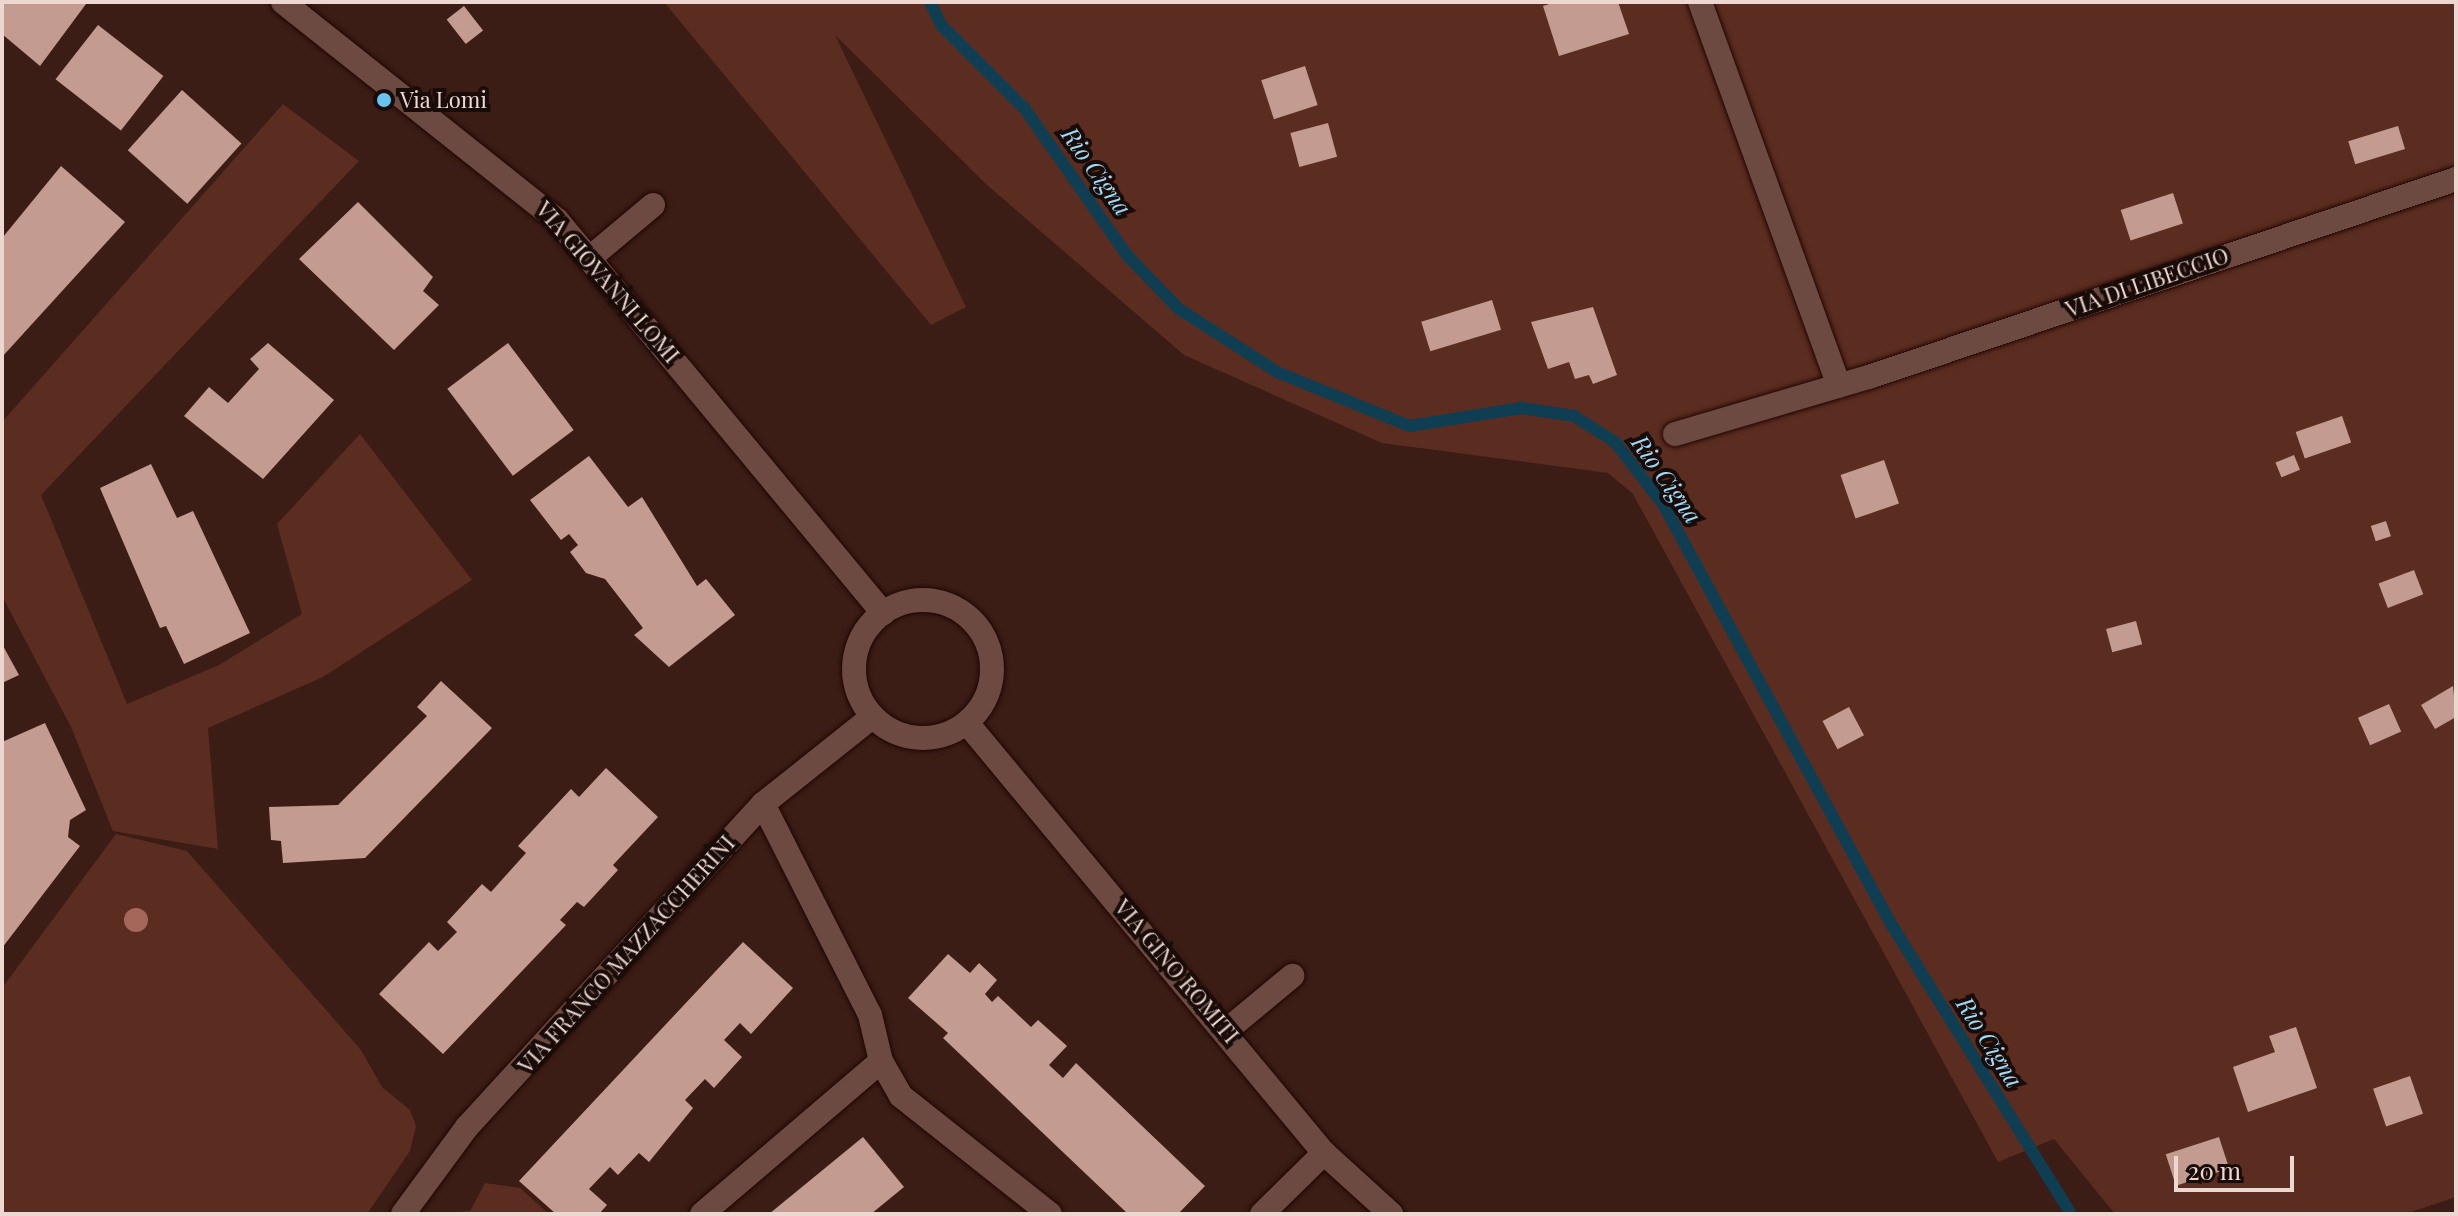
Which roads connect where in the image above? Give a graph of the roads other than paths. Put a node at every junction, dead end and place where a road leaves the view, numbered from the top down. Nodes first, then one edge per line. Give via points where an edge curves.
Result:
1 (283, 2) edge
2 (1700, 2) edge
3 (2456, 179) edge
4 (653, 205) dead end
5 (591, 257) junction
6 (1839, 386) junction
7 (1675, 434) dead end
8 (883, 613) junction
9 (872, 717) junction
10 (967, 723) junction
11 (763, 804) junction
12 (1292, 976) dead end
13 (1227, 1030) junction
14 (881, 1061) junction
15 (1324, 1153) junction
16 (403, 1214) edge
17 (702, 1214) edge
18 (1050, 1214) edge
19 (1262, 1214) edge
20 (1391, 1214) edge

1 - 5 street, VIA GIOVANNI LOMI via 525,189
2 - 6 street
3 - 6 street, VIA DI LIBECCIO
4 - 5 street
5 - 8 street, VIA GIOVANNI LOMI
6 - 7 street, VIA DI LIBECCIO
8 - 9 street via 855,656 860,699
8 - 10 street via 921,600 945,604 983,634 991,682
9 - 10 street via 918,739
9 - 11 street, VIA FRANCO MAZZACCHERINI
10 - 13 street, VIA GINO ROMITI
11 - 14 street via 870,1015
11 - 16 street, VIA FRANCO MAZZACCHERINI via 467,1127
12 - 13 street
13 - 15 street, VIA GINO ROMITI
14 - 17 street
14 - 18 street via 901,1096
15 - 19 street
15 - 20 street, VIA GINO ROMITI

